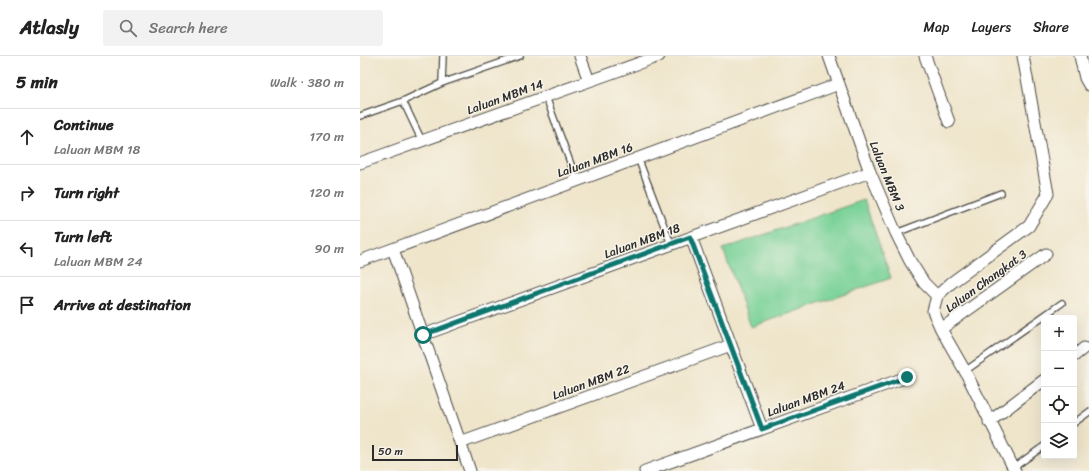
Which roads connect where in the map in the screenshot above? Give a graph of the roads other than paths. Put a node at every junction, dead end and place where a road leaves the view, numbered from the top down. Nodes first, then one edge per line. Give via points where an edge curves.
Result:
1 (443, 56) edge
2 (520, 56) edge
3 (580, 56) edge
4 (659, 56) edge
5 (829, 56) edge
6 (925, 56) edge
7 (1023, 56) edge
8 (1080, 56) edge
9 (589, 81) junction
10 (442, 83) junction
11 (839, 84) junction
12 (1089, 85) edge
13 (546, 97) junction
14 (403, 101) junction
15 (360, 116) edge
16 (949, 122) dead end
17 (422, 141) junction
18 (638, 158) junction
19 (360, 163) edge
20 (870, 172) junction
21 (577, 181) junction
22 (1001, 193) dead end
23 (896, 232) junction
24 (690, 237) junction
25 (672, 244) junction
26 (393, 249) junction
27 (1046, 254) dead end
28 (360, 261) edge
29 (937, 296) junction
30 (1062, 303) dead end
31 (941, 329) junction
32 (423, 335) junction
33 (731, 345) junction
34 (1084, 348) dead end
35 (1077, 354) edge
36 (964, 371) junction
37 (907, 377) dead end
38 (1041, 382) edge
39 (1089, 412) edge
40 (989, 422) junction
41 (1075, 423) edge
42 (762, 429) junction
43 (460, 443) junction
44 (1041, 448) edge
45 (1014, 470) edge
46 (470, 471) edge
47 (645, 471) edge

1 - 10 lane
2 - 10 lane
3 - 9 street
4 - 9 street, Laluan MBM 14
5 - 11 street, Laluan MBM 3
6 - 16 street
7 - 29 street via 1048,194 1030,226
8 - 12 street
9 - 13 street, Laluan MBM 14
10 - 14 lane
11 - 18 street, Laluan MBM 16
11 - 20 street, Laluan MBM 3
13 - 17 street, Laluan MBM 14
13 - 21 lane
14 - 15 lane
14 - 17 lane
17 - 19 street, Laluan MBM 14
18 - 21 street, Laluan MBM 16
18 - 25 lane
20 - 23 street, Laluan MBM 3
20 - 24 street, Laluan MBM 18
21 - 26 street, Laluan MBM 16
22 - 23 lane
23 - 29 street, Laluan MBM 3 via 924,283
24 - 25 street, Laluan MBM 18
24 - 33 street
25 - 32 street, Laluan MBM 18
26 - 28 street, Laluan MBM 16
26 - 32 street
27 - 31 street, Laluan Changkat 3
29 - 31 street via 933,311
30 - 36 lane
31 - 36 street
32 - 43 street
33 - 42 street
33 - 43 street, Laluan MBM 22
34 - 35 street
36 - 40 street
37 - 42 street, Laluan MBM 24
38 - 40 street
39 - 41 lane
40 - 45 street
42 - 47 street, Laluan MBM 24
43 - 46 street
44 - 45 lane

